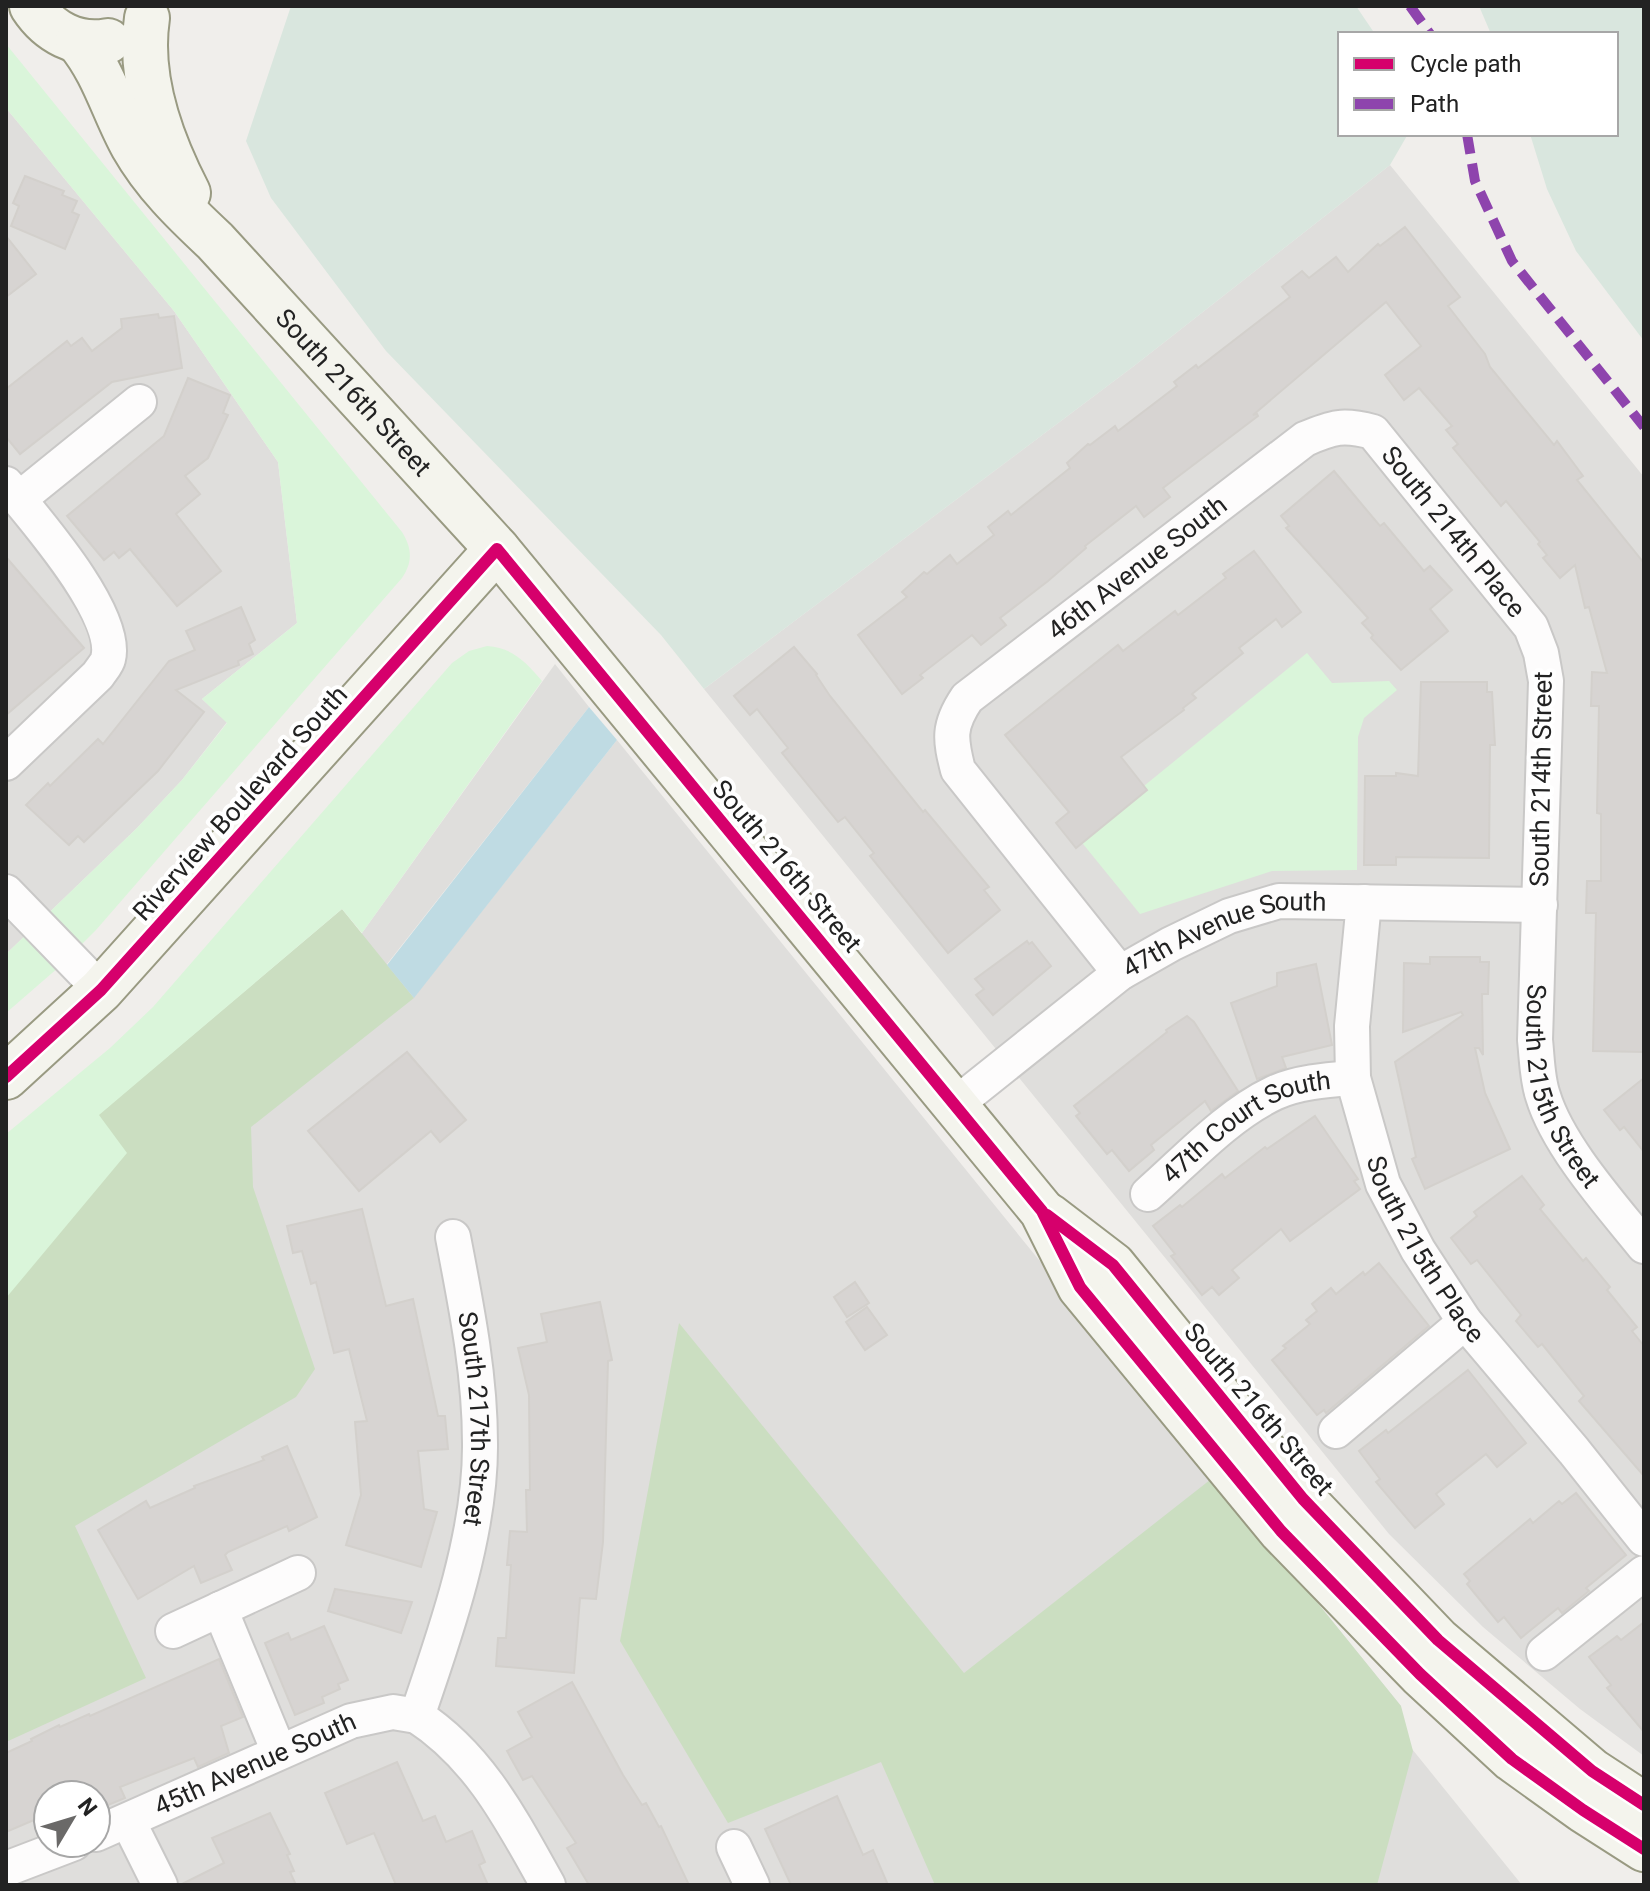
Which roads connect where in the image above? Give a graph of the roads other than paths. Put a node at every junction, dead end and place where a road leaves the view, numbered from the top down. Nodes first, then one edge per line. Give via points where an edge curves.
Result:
1 (32, 6) edge
2 (151, 12) edge
3 (78, 41) junction
4 (215, 241) junction
5 (139, 402) dead end
6 (1351, 426) joint
7 (12, 492) edge
8 (497, 549) junction
9 (1541, 653) joint
10 (6, 763) edge
11 (6, 892) edge
12 (1364, 902) junction
13 (1540, 905) junction
14 (1120, 973) junction
15 (101, 990) junction
16 (6, 1077) edge
17 (1353, 1078) junction
18 (956, 1104) junction
19 (1148, 1194) dead end
20 (453, 1237) dead end
21 (1644, 1246) edge
22 (1465, 1322) junction
23 (1336, 1431) dead end
24 (1644, 1539) edge
25 (298, 1573) dead end
26 (1644, 1573) edge
27 (220, 1609) junction
28 (173, 1631) dead end
29 (1544, 1653) dead end
30 (1429, 1657) junction
31 (417, 1716) junction
32 (279, 1752) junction
33 (1644, 1805) edge
34 (128, 1821) junction
35 (112, 1828) edge
36 (734, 1847) dead end
37 (1644, 1849) edge
38 (32, 1859) edge
39 (6, 1869) edge
40 (160, 1885) edge
41 (548, 1885) edge
42 (752, 1885) edge

1 - 3 street via 45,23
2 - 3 street via 116,39
2 - 4 street, South 216th Street via 144,40 154,107 186,190
3 - 4 street, South 216th Street via 152,174
4 - 8 street, South 216th Street
5 - 7 street
6 - 9 street, South 214th Place via 1373,432 1531,627
6 - 14 street, 46th Avenue South via 1305,439 967,698 957,713 950,740 958,770
7 - 10 street via 86,588 109,642 108,660 98,675
8 - 15 street, Riverview Boulevard South
8 - 18 street, South 216th Street
9 - 13 street, South 214th Street via 1546,681
11 - 15 street
12 - 13 street, 47th Avenue South
12 - 14 street, 47th Avenue South via 1279,901 1229,916
12 - 17 street, South 215th Place via 1352,1026
13 - 21 street, South 215th Street via 1535,1040 1543,1096 1562,1136
14 - 18 street, 47th Avenue South
15 - 16 street, Riverview Boulevard South
17 - 19 street, 47th Court South via 1275,1092 1235,1118
17 - 22 street, South 215th Place via 1383,1184
18 - 30 street, South 216th Street via 1042,1211 1113,1265
20 - 31 street, South 217th Street via 478,1382 481,1446 459,1584
22 - 23 street
22 - 24 street, South 215th Place
25 - 27 street
26 - 29 street
27 - 28 street
27 - 32 street
30 - 33 street
30 - 37 street via 1512,1759
31 - 32 street, 45th Avenue South via 393,1712 351,1721
31 - 41 street via 471,1761
32 - 34 street, 45th Avenue South
34 - 35 street, 45th Avenue South
34 - 40 street
36 - 42 street
38 - 39 street

